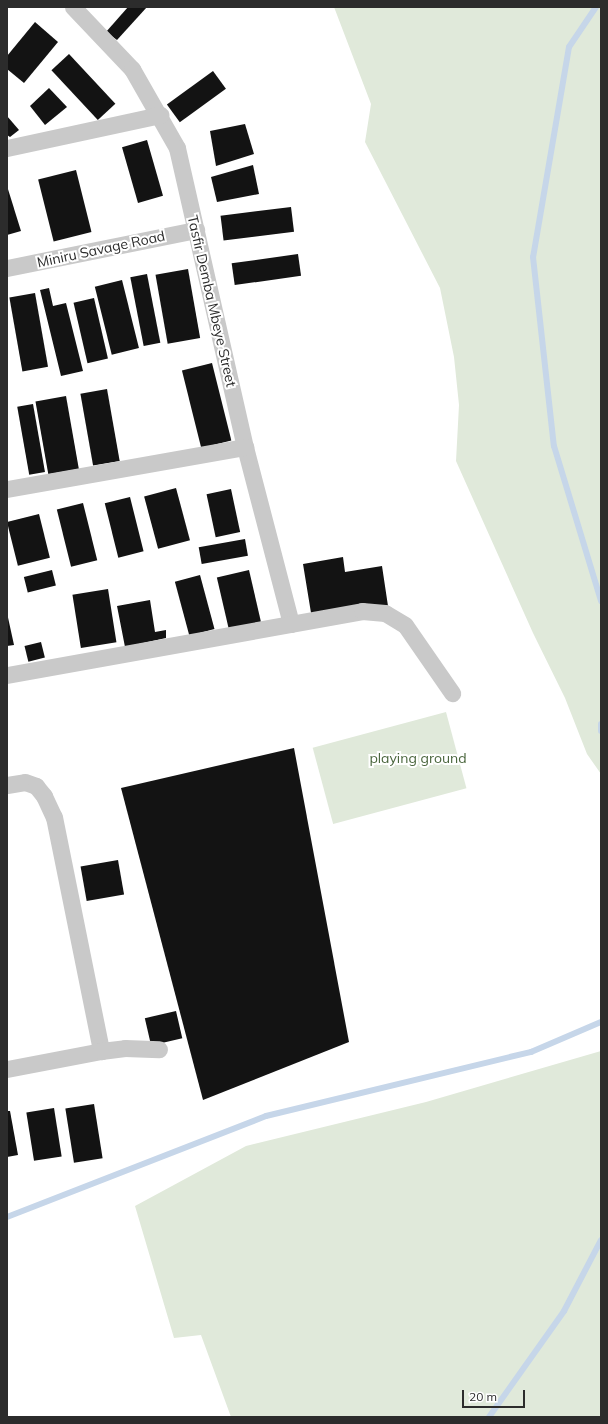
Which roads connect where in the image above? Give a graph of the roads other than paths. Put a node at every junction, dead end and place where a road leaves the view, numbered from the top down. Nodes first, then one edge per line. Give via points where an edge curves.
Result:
1 (74, 7) edge
2 (160, 115) junction
3 (7, 148) edge
4 (196, 230) junction
5 (7, 268) edge
6 (245, 448) junction
7 (7, 489) edge
8 (291, 624) junction
9 (7, 675) edge
10 (452, 693) dead end
11 (7, 785) edge
12 (159, 1049) dead end
13 (101, 1051) junction
14 (7, 1069) edge

1 - 2 street, Tasfir Demba Mbeye Street via 132,69
2 - 3 street
2 - 4 street, Tasfir Demba Mbeye Street via 177,148
4 - 5 street, Miniru Savage Road
4 - 6 street, Tasfir Demba Mbeye Street
6 - 7 street
6 - 8 street, Tasfir Demba Mbeye Street
8 - 9 street
8 - 10 street via 362,611 385,613 405,625
11 - 13 street via 25,782 36,786 54,817
12 - 13 street via 125,1048
13 - 14 street

